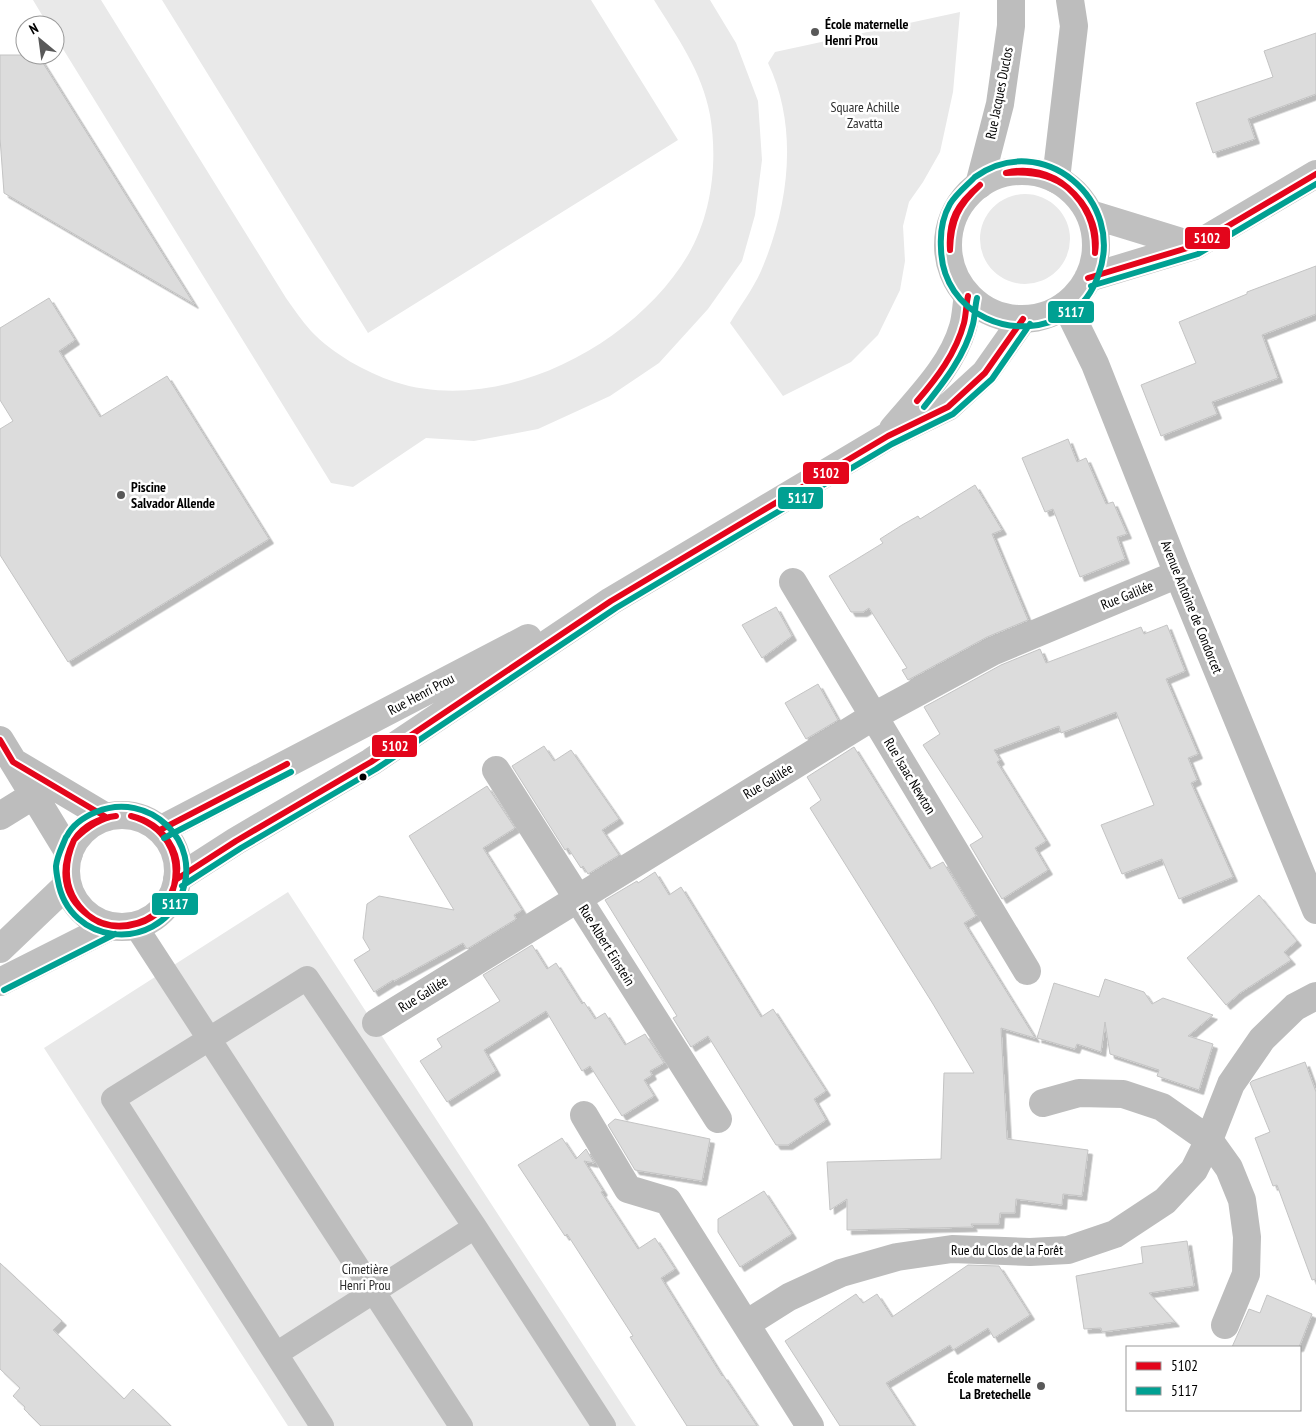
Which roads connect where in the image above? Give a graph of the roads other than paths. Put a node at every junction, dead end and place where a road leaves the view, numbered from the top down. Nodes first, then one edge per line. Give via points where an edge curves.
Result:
1 (1011, 0) edge
2 (1070, 0) edge
3 (1316, 174) edge
4 (1056, 179) junction
5 (979, 185) junction
6 (1090, 214) junction
7 (1194, 246) junction
8 (1088, 278) junction
9 (968, 296) junction
10 (1066, 305) junction
11 (1023, 319) junction
12 (888, 436) junction
13 (682, 558) junction
14 (1178, 574) junction
15 (793, 582) dead end
16 (874, 716) junction
17 (7, 751) edge
18 (496, 770) dead end
19 (34, 795) junction
20 (0, 816) edge
21 (106, 817) junction
22 (160, 830) junction
23 (68, 853) junction
24 (178, 879) junction
25 (67, 885) junction
26 (578, 898) junction
27 (1316, 910) edge
28 (123, 925) junction
29 (0, 949) edge
30 (1027, 971) dead end
31 (0, 982) edge
32 (1316, 996) edge
33 (376, 1023) dead end
34 (210, 1039) junction
35 (1043, 1103) dead end
36 (584, 1115) dead end
37 (718, 1120) dead end
38 (1209, 1140) junction
39 (475, 1227) junction
40 (373, 1292) junction
41 (746, 1324) junction
42 (1225, 1325) dead end
43 (276, 1354) junction
44 (322, 1426) edge
45 (460, 1426) edge
46 (604, 1426) edge
47 (810, 1426) edge

1 - 5 street, Rue Jacques Duclos via 1012,26 1000,104
2 - 4 street via 1074,26
3 - 7 street
4 - 5 street via 1037,172 1017,171 997,175
4 - 6 street via 1070,188
5 - 9 street via 961,202 950,225 948,250 954,275
6 - 7 street
6 - 8 street via 1096,242
7 - 8 street
8 - 10 street
9 - 11 street via 1003,317
9 - 12 street, Rue Henri Prou via 963,327 951,354 931,385
10 - 11 street via 1046,315
10 - 14 street, Avenue Antoine de Condorcet via 1095,364
11 - 12 street, Rue Henri Prou via 985,373 948,407
12 - 13 street, Rue Henri Prou
13 - 22 street, Rue Henri Prou
13 - 24 street, Rue Henri Prou via 611,601 371,762
14 - 16 street, Rue Galilée via 994,650
14 - 27 street, Avenue Antoine de Condorcet
15 - 16 street, Rue Isaac Newton
16 - 26 street, Rue Galilée
16 - 30 street, Rue Isaac Newton
17 - 19 street
17 - 21 street
18 - 26 street, Rue Albert Einstein
19 - 20 street
19 - 23 street
21 - 22 street via 125,815 144,820
21 - 23 street via 83,830
22 - 24 street via 171,844 177,861
23 - 25 street
24 - 28 street via 172,896 161,911 146,921
25 - 28 street via 73,900 96,921
25 - 29 street
26 - 33 street, Rue Galilée
26 - 37 street, Rue Albert Einstein
28 - 31 street
28 - 34 lane
32 - 38 street, Rue du Clos de la Forêt via 1295,1007 1262,1040 1231,1084
34 - 39 lane via 308,978
34 - 40 lane
34 - 43 lane via 113,1099
35 - 38 street via 1079,1093 1123,1094 1162,1107
36 - 41 street via 628,1189 668,1201
38 - 41 street, Rue du Clos de la Forêt via 1194,1170 1165,1201 1115,1234 1068,1250 952,1249 897,1257 841,1273 788,1297
38 - 42 street via 1229,1168 1242,1200 1247,1237 1246,1274
39 - 40 lane
39 - 46 lane
40 - 43 lane
40 - 45 lane
41 - 47 street
43 - 44 lane

